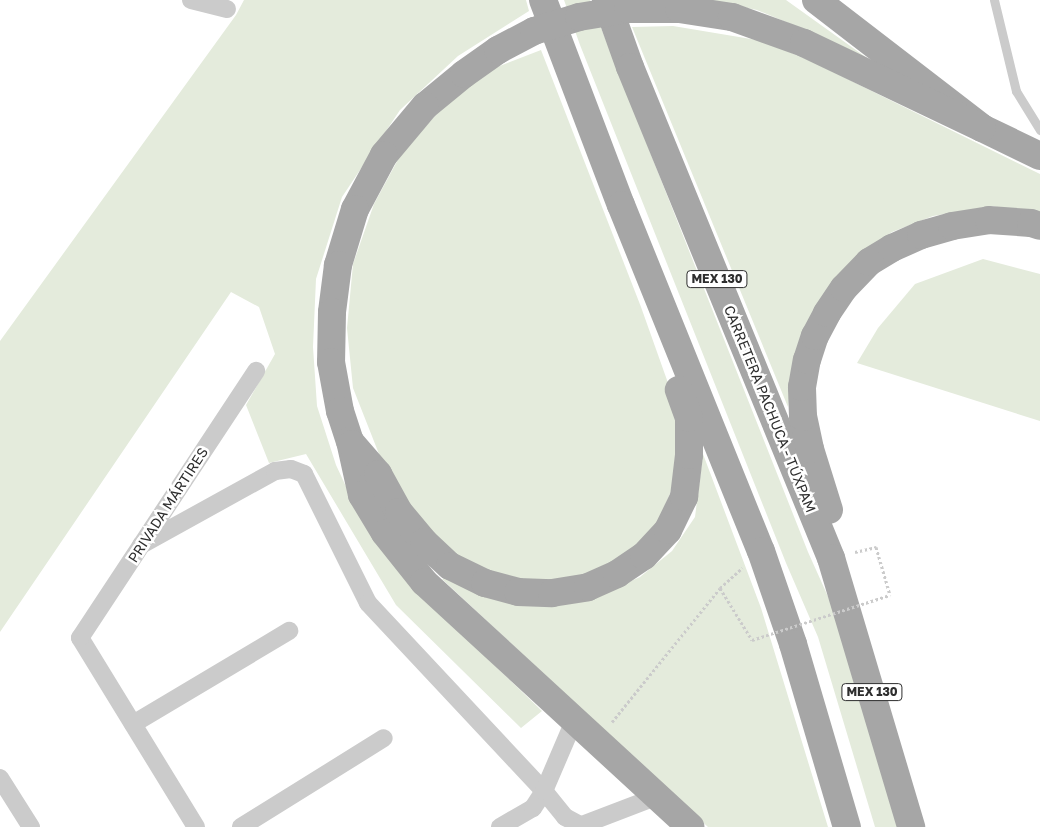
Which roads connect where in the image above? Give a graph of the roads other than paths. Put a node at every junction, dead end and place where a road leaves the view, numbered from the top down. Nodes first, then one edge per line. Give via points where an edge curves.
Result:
1 (191, 0) edge
2 (543, 0) edge
3 (606, 0) edge
4 (816, 0) edge
5 (994, 0) edge
6 (226, 10) dead end
7 (982, 128) junction
8 (1040, 130) edge
9 (1040, 156) edge
10 (1040, 226) edge
11 (655, 289) junction
12 (256, 371) dead end
13 (350, 442) junction
14 (142, 546) junction
15 (831, 558) junction
16 (289, 632) dead end
17 (574, 721) junction
18 (133, 724) junction
19 (384, 738) dead end
20 (0, 778) edge
21 (544, 791) junction
22 (658, 796) junction
23 (580, 826) edge
24 (31, 827) edge
25 (196, 827) edge
26 (241, 827) edge
27 (500, 827) edge
28 (690, 827) edge
29 (847, 827) edge
30 (911, 827) edge

1 - 6 street
2 - 11 main road
3 - 15 main road, CARRETERA PACHUCA - TÚXPAM / MEX 130 via 630,67
4 - 7 main road
5 - 8 lane via 1016,91
7 - 9 main road
7 - 13 main road, bridge via 804,43 732,17 679,9 628,9 579,17 534,31 498,50 425,106 384,155 356,209 338,265 332,312 331,362 340,411
10 - 15 main road via 989,220 921,234 869,262 844,288 828,312 807,360 802,387 803,417 810,449 834,524
11 - 13 main road via 661,341 689,418 684,496 668,530 644,556 617,574 588,587 518,592 485,583 450,566 424,542 400,512 378,474
11 - 29 main road via 761,551 793,644
12 - 14 street, PRIVADA MÁRTIRES
13 - 17 main road via 362,495 385,533 424,582
14 - 18 street, PRIVADA MÁRTIRES via 80,638
14 - 21 street via 275,471 291,470 304,474 368,603
15 - 30 main road, CARRETERA PACHUCA - TÚXPAM / MEX 130
16 - 18 street
17 - 21 street
17 - 22 main road
18 - 25 street
19 - 26 street
20 - 24 street
21 - 23 street via 565,817
21 - 27 street via 533,808
22 - 23 street
22 - 28 main road

